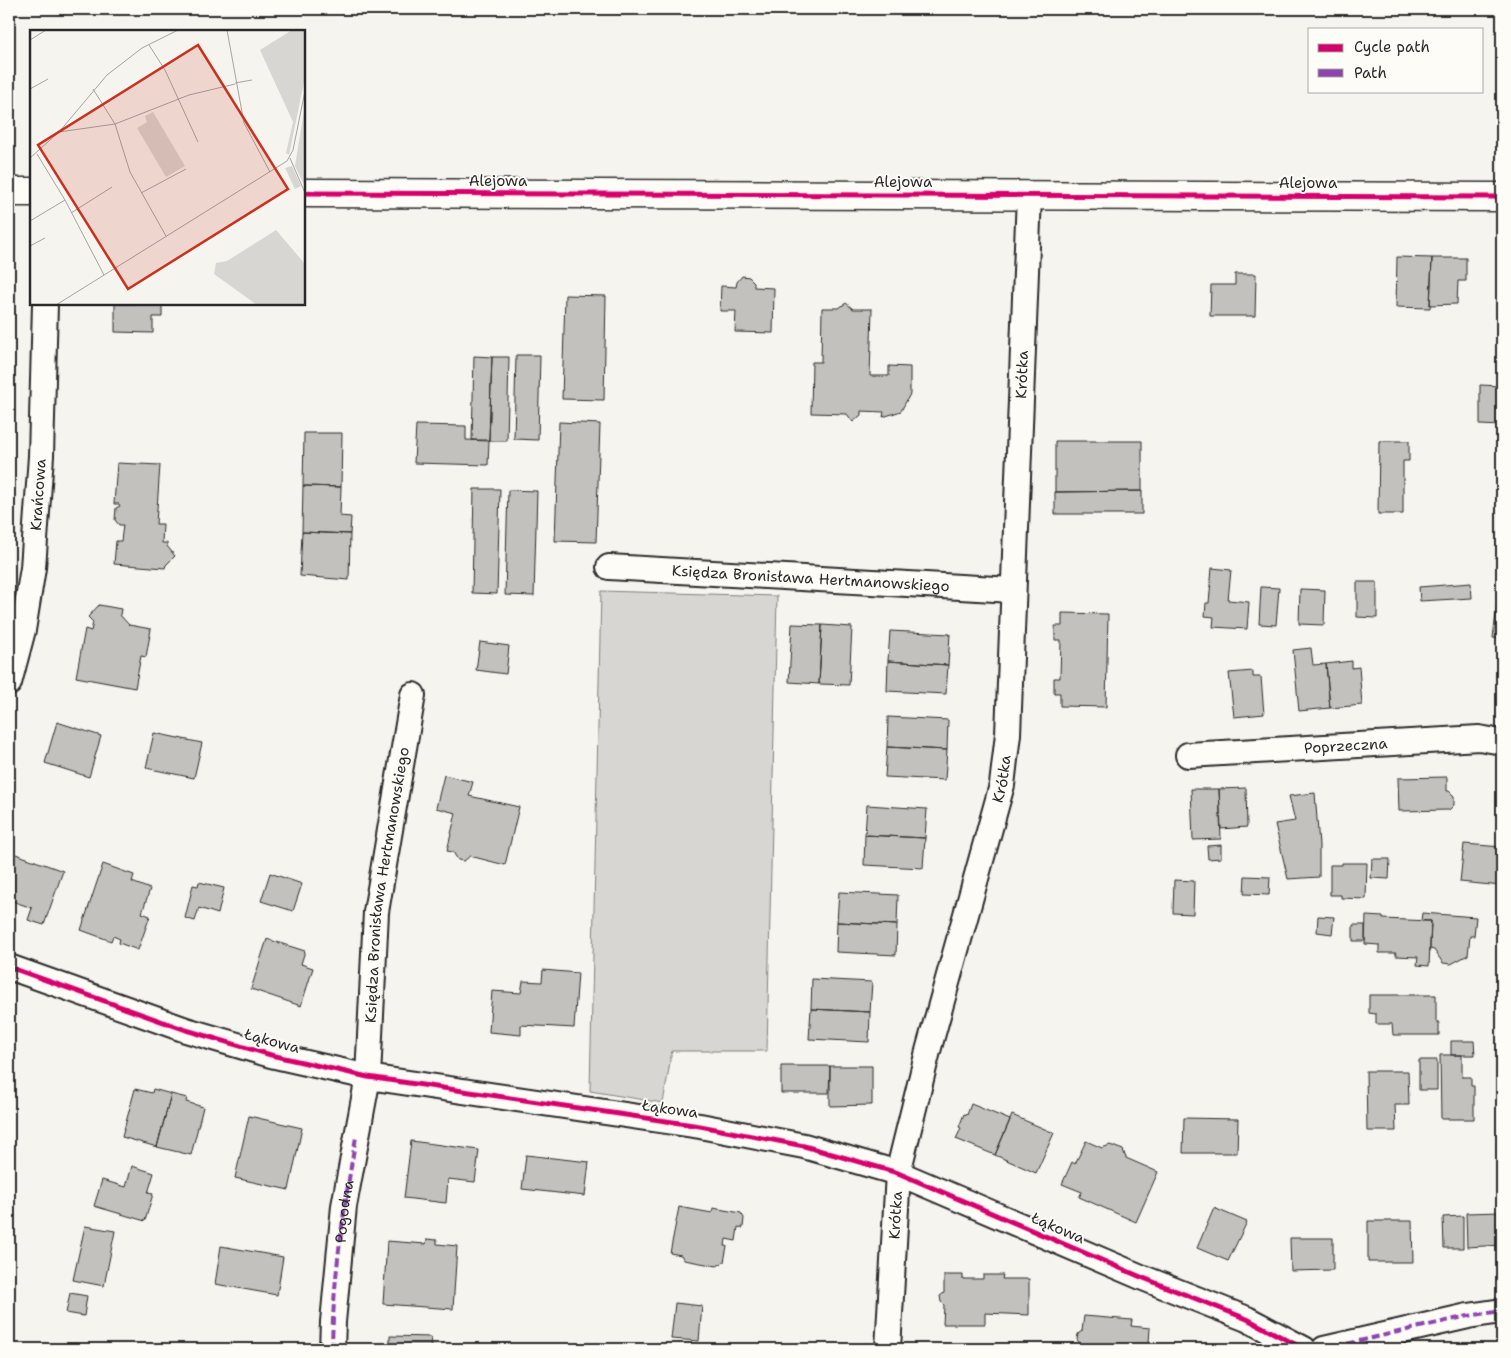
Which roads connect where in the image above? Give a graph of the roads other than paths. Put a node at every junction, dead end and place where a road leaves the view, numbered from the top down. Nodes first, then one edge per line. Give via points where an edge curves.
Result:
1 (9, 192) edge
2 (30, 192) edge
3 (305, 193) edge
4 (1029, 195) junction
5 (1502, 197) edge
6 (45, 305) edge
7 (609, 568) dead end
8 (1013, 590) junction
9 (9, 683) edge
10 (413, 695) dead end
11 (1502, 742) edge
12 (1188, 755) dead end
13 (9, 967) edge
14 (368, 1078) junction
15 (898, 1173) junction
16 (1502, 1311) edge
17 (332, 1349) edge
18 (888, 1349) edge
19 (1304, 1349) edge
20 (1324, 1349) edge

1 - 2 street
3 - 4 street, Alejowa
4 - 5 street, Alejowa
4 - 8 street, Krótka
6 - 9 street, Krańcowa via 33,568 23,630
7 - 8 street, Księdza Bronisława Hertmanowskiego
8 - 15 street, Krótka via 1008,734 1002,786 928,1051
10 - 14 street, Księdza Bronisława Hertmanowskiego via 376,912
11 - 12 street, Poprzeczna via 1479,738
13 - 14 street, Łąkowa via 186,1030
14 - 15 street, Łąkowa via 700,1126 804,1146
14 - 17 street, Pogodna via 344,1206
15 - 18 street, Krótka
15 - 19 street, Łąkowa via 1247,1319
16 - 20 street

